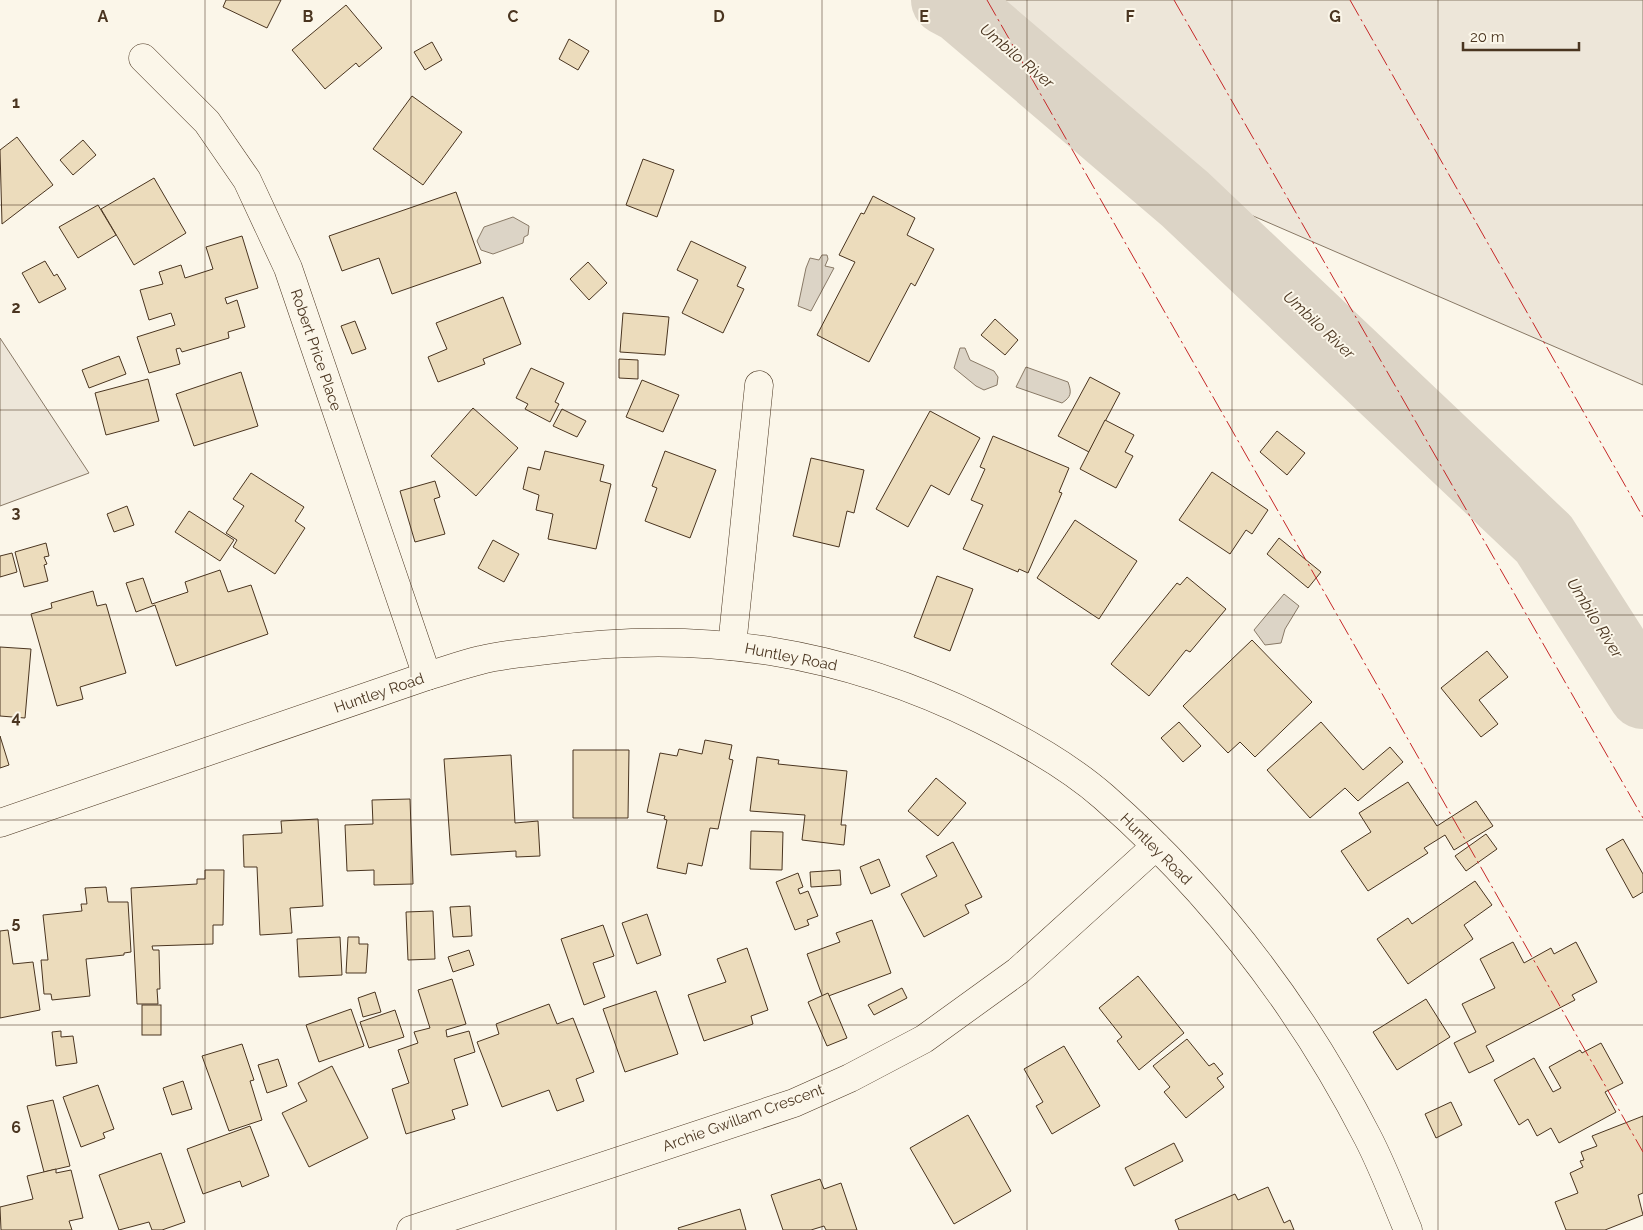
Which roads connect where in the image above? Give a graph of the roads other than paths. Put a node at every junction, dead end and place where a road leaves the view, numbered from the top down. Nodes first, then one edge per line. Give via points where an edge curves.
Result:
1 (144, 58) dead end
2 (758, 385) dead end
3 (732, 646) junction
4 (427, 676) junction
5 (0, 822) edge
6 (1156, 846) junction
7 (411, 1230) edge
8 (1408, 1230) edge

1 - 4 street, Robert Price Place via 207,122 232,158 247,180 288,268
2 - 3 street
3 - 4 street, Huntley Road via 689,641 598,644 482,659
3 - 6 street, Huntley Road via 832,662 939,699 1024,741 1102,795
4 - 5 street, Huntley Road
6 - 7 street, Archie Gwillam Crescent via 1018,970 924,1039 850,1078 794,1103
6 - 8 street, Huntley Road via 1224,920 1270,977 1320,1051 1369,1139

